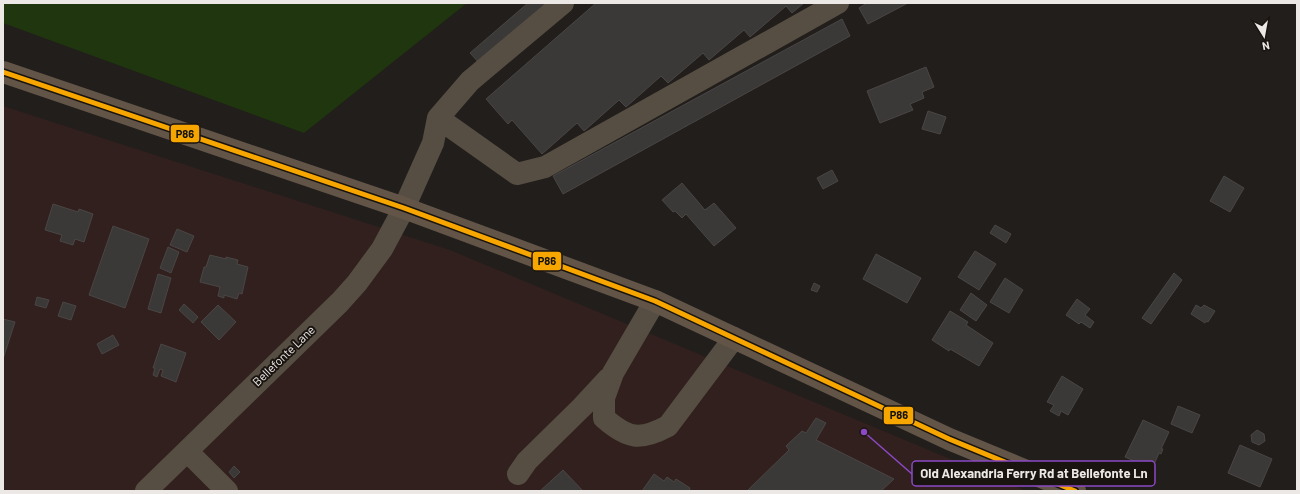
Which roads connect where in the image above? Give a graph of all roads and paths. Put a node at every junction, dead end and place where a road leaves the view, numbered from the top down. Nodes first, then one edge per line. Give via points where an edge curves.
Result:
1 (563, 3) edge
2 (838, 3) edge
3 (3, 72) edge
4 (438, 118) junction
5 (404, 208) junction
6 (655, 301) junction
7 (734, 338) junction
8 (613, 373) junction
9 (187, 451) junction
10 (518, 474) dead end
11 (1050, 486) edge
12 (146, 491) edge
13 (227, 491) edge
14 (1075, 491) edge

1 - 4 street via 470,81
2 - 4 street via 545,167 517,174
3 - 5 main road
4 - 5 street, Bellefonte Lane via 433,143
5 - 6 main road
5 - 9 street, Bellefonte Lane via 382,249 357,283
6 - 7 main road
6 - 8 street
7 - 8 street via 668,426 655,433 634,436 617,429 604,418 604,398
7 - 11 main road
8 - 10 street via 527,461
9 - 12 street, Bellefonte Lane
9 - 13 street
11 - 14 main road

